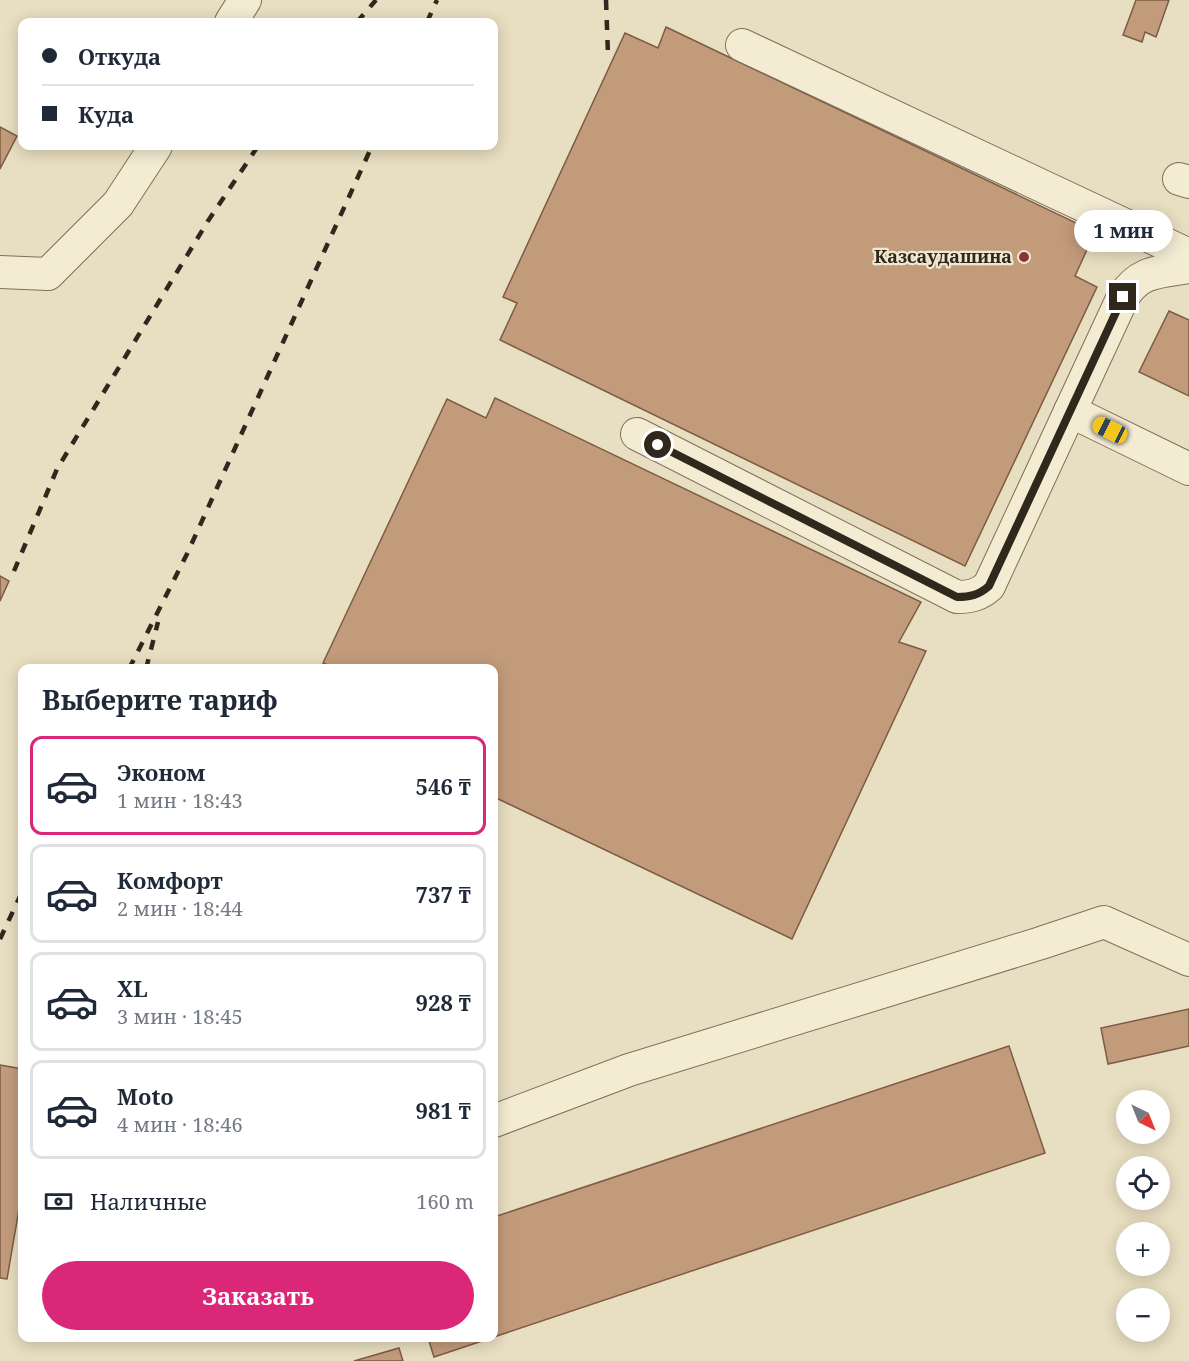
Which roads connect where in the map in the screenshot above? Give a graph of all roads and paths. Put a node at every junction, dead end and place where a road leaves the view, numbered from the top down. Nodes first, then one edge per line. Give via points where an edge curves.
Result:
1 (244, 0) edge
2 (233, 18) edge
3 (742, 45) dead end
4 (153, 150) edge
5 (1189, 255) edge
6 (1189, 267) edge
7 (0, 272) edge
8 (1070, 411) junction
9 (637, 434) dead end
10 (1189, 469) edge
11 (1189, 960) edge
12 (498, 1119) edge

1 - 2 street
3 - 5 street
4 - 7 street via 118,204 48,274
6 - 8 street via 1145,274 1130,285
8 - 9 street via 989,586 969,597 957,597
8 - 10 street
11 - 12 street via 1104,922 629,1070

